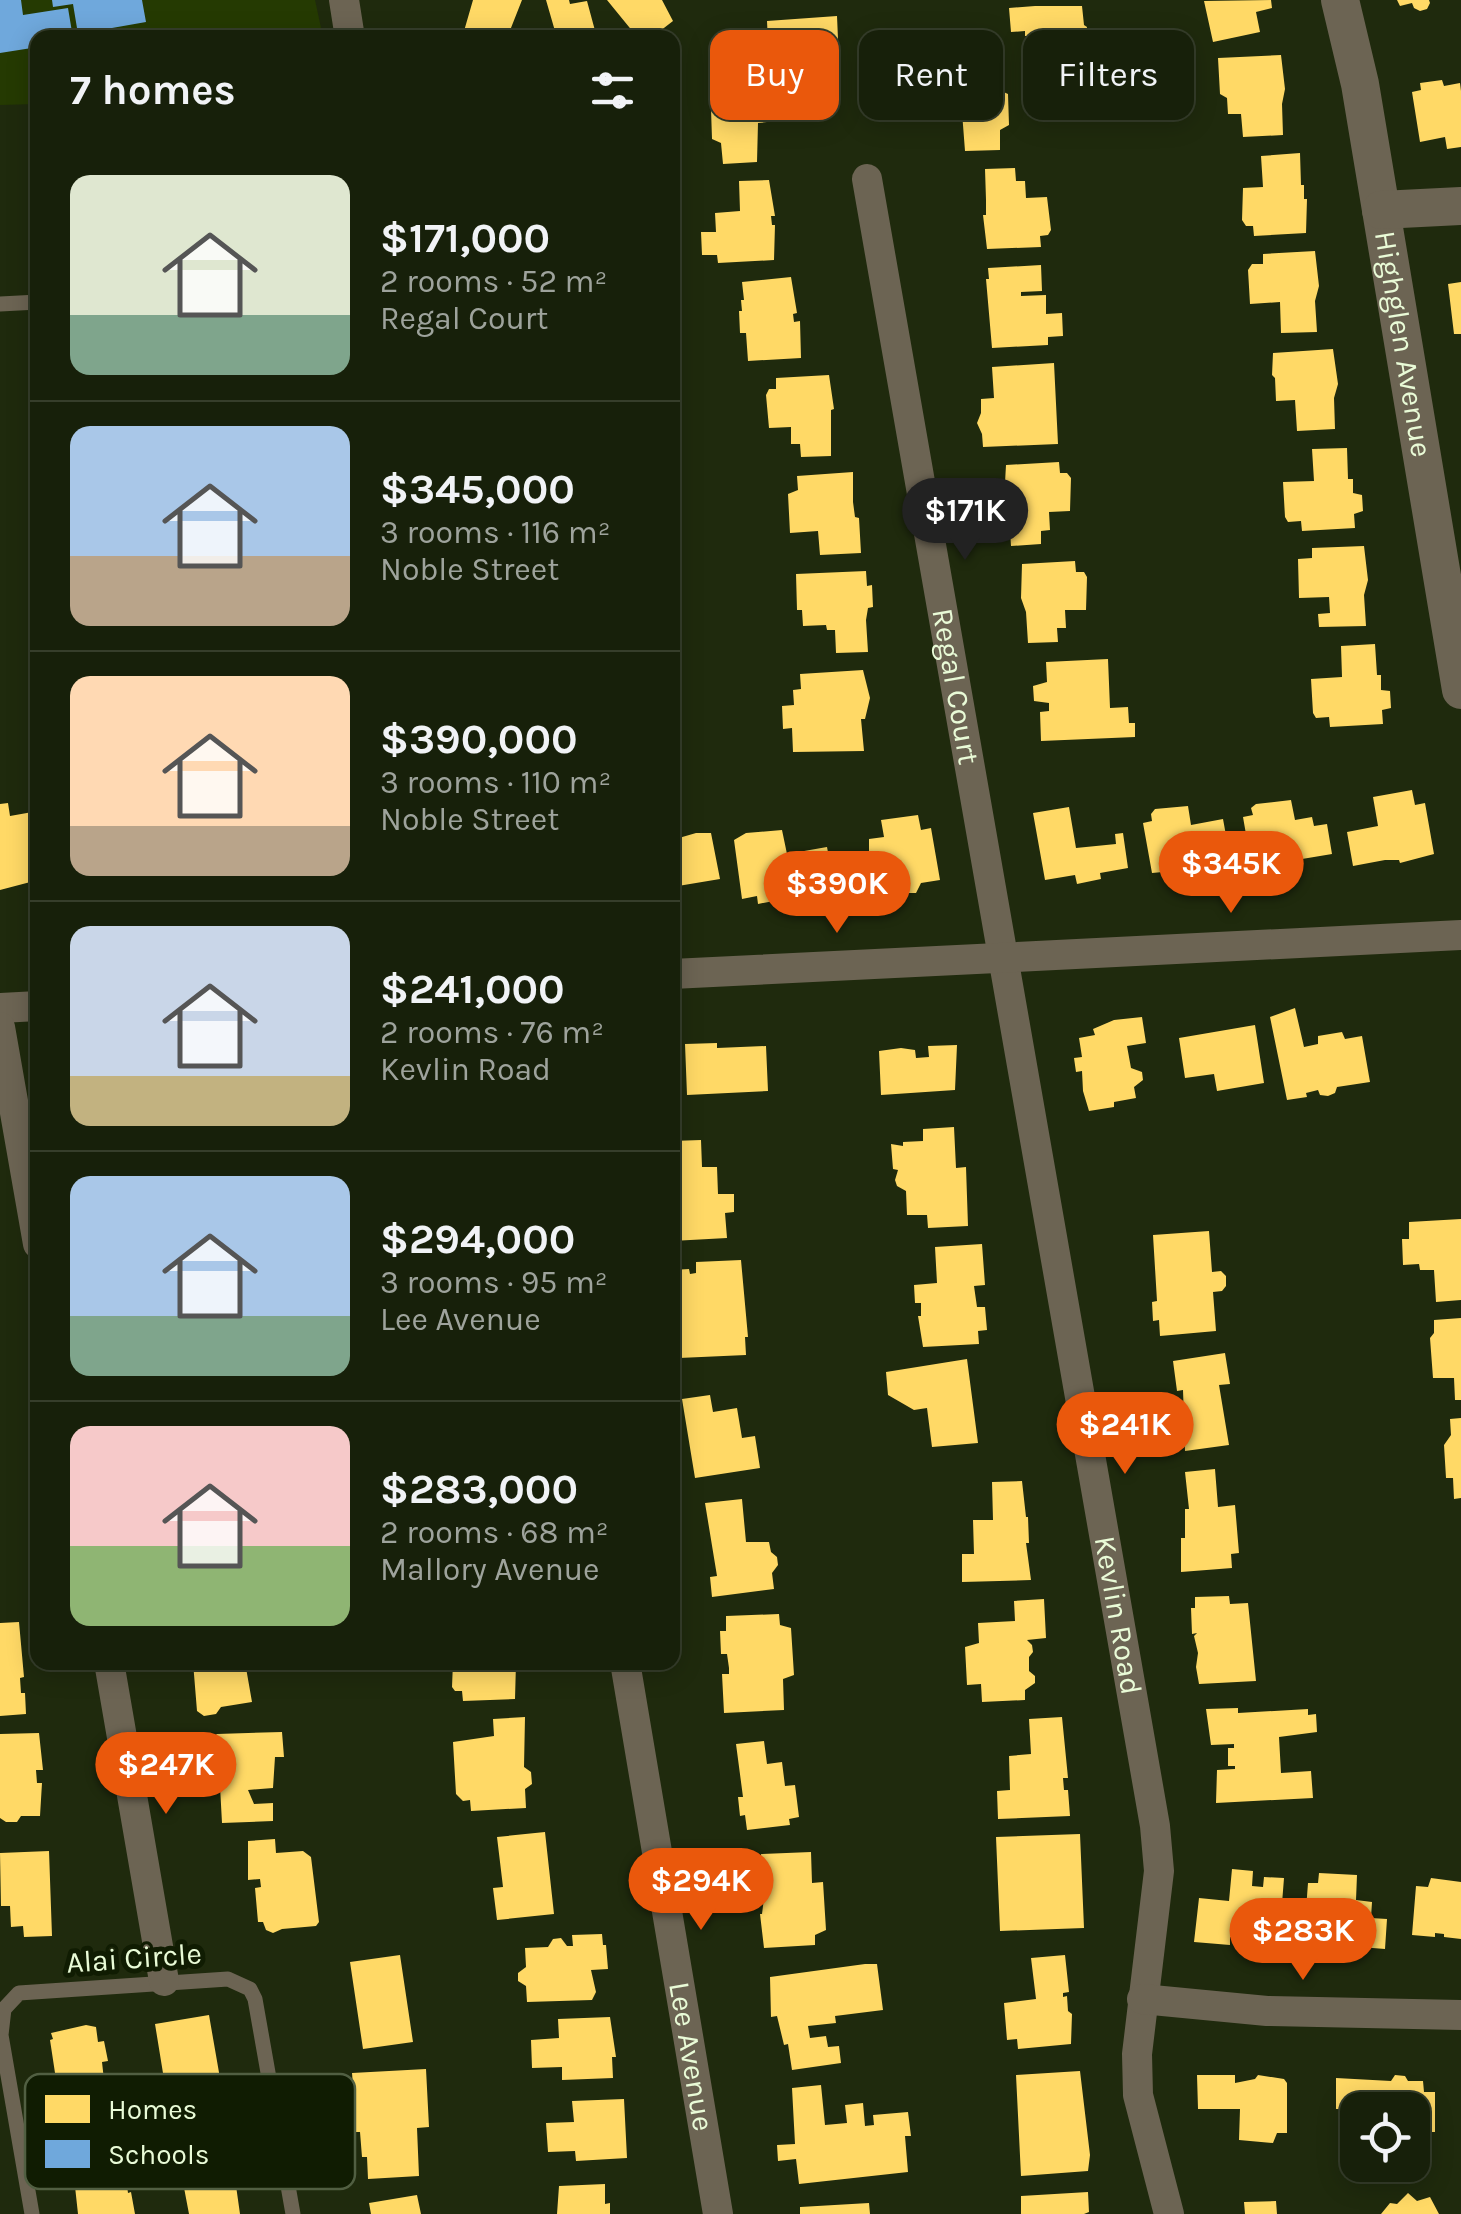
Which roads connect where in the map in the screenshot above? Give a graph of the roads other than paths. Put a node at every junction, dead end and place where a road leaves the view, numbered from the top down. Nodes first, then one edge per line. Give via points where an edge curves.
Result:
1 (344, 0) edge
2 (1340, 0) edge
3 (349, 30) edge
4 (866, 178) dead end
5 (1461, 206) edge
6 (1381, 210) junction
7 (30, 302) edge
8 (0, 304) edge
9 (1461, 690) edge
10 (1461, 934) edge
11 (1004, 957) junction
12 (680, 974) edge
13 (30, 1006) edge
14 (0, 1008) edge
15 (0, 1027) edge
16 (30, 1198) edge
17 (111, 1670) edge
18 (626, 1670) edge
19 (164, 1981) junction
20 (1142, 1999) junction
21 (1461, 2015) edge
22 (268, 2074) edge
23 (25, 2174) edge
24 (28, 2189) edge
25 (289, 2189) edge
26 (32, 2214) edge
27 (293, 2214) edge
28 (718, 2214) edge
29 (1169, 2214) edge

1 - 3 street
2 - 6 street, Highglen Avenue
4 - 11 street, Regal Court
5 - 6 street
6 - 9 street, Highglen Avenue
7 - 8 lane
10 - 11 street
11 - 12 street
11 - 20 street, Kevlin Road via 1155,1826 1159,1871
13 - 14 street
15 - 16 street
17 - 19 street
18 - 28 street, Lee Avenue
19 - 22 lane, Alai Circle via 228,1980 250,1988
19 - 23 lane, Alai Circle via 19,1993 4,2010 1,2035
20 - 21 street via 1266,2012
20 - 29 street, Kevlin Road via 1138,2095
24 - 26 lane, Alai Circle
25 - 27 lane, Alai Circle

